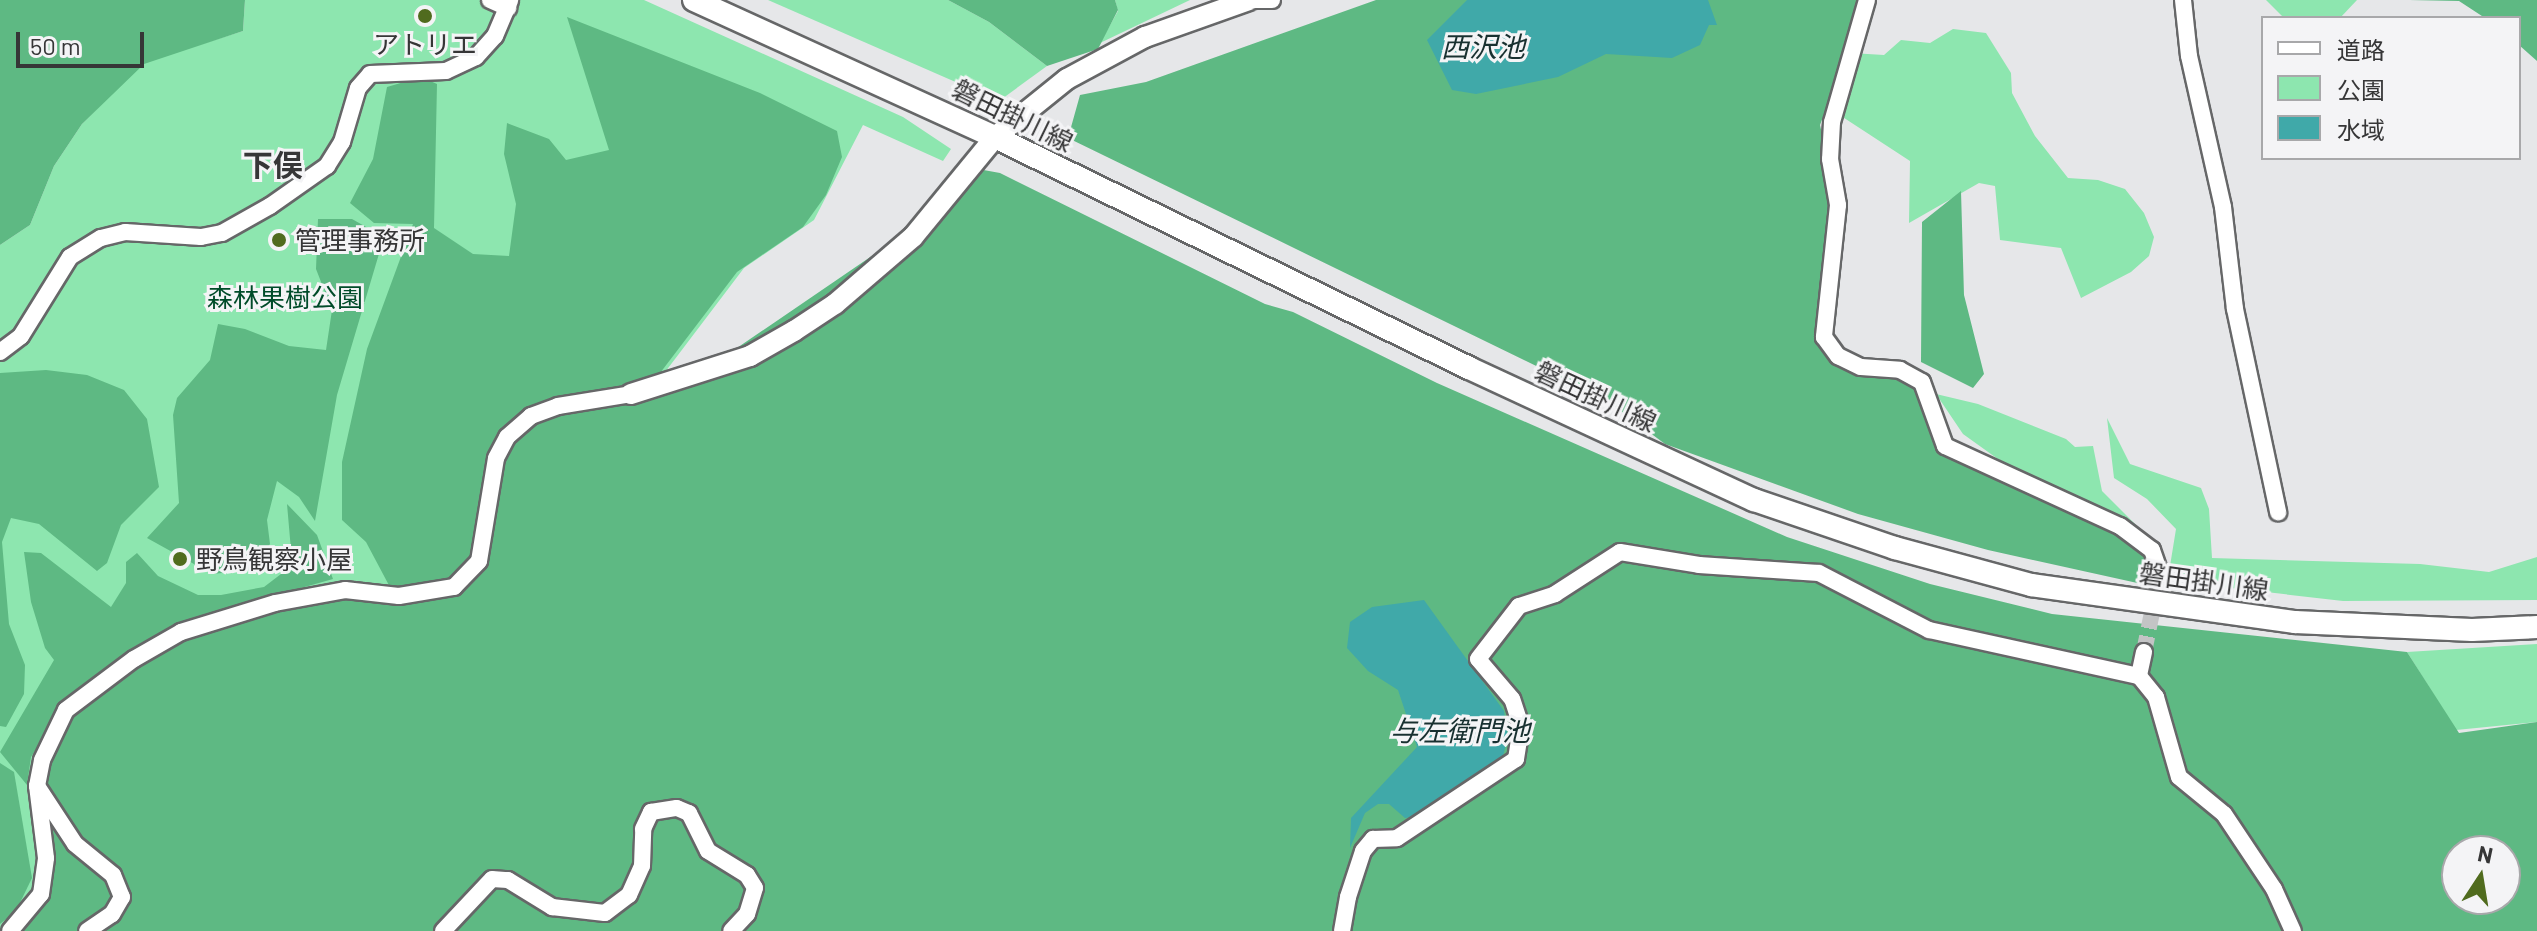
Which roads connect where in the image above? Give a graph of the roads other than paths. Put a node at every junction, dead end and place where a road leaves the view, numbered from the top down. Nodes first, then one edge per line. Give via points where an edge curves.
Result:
1 (490, 0) edge
2 (694, 0) edge
3 (1272, 0) edge
4 (1867, 0) edge
5 (2183, 0) edge
6 (1248, 1) edge
7 (509, 4) edge
8 (995, 137) junction
9 (0, 352) edge
10 (631, 394) joint
11 (2278, 512) dead end
12 (2160, 573) tunnel mouth
13 (2537, 627) edge
14 (2144, 652) tunnel mouth
15 (2139, 676) junction
16 (37, 786) junction
17 (10, 931) edge
18 (87, 931) edge
19 (443, 931) edge
20 (731, 931) edge
21 (1342, 931) edge
22 (2293, 931) edge

1 - 7 street
2 - 8 main road, 磐田掛川線
3 - 6 street
4 - 12 street via 1832,122 1830,159 1838,205 1824,337 1838,356 1861,367 1900,370 1922,382 1945,446 2120,526 2152,550
5 - 11 street via 2189,56 2223,207 2235,309
6 - 8 street via 1145,37 1099,61 1067,79
7 - 9 street via 495,36 476,57 446,71 370,74 358,88 342,142 327,166 270,206 222,233 175,237 125,232 101,238 70,257 21,336
8 - 10 street via 913,237 835,304 750,356
8 - 13 main road, 磐田掛川線 via 1754,500 1895,548 2031,585 2295,622 2472,630
10 - 16 street via 558,406 531,416 507,437 496,458 479,561 454,587 399,596 345,590 275,603 181,632 134,659 66,710 42,760
14 - 15 street
15 - 21 street via 1929,630 1819,573 1699,565 1620,552 1555,594 1519,606 1478,659 1512,699 1521,726 1516,759 1397,838 1373,839 1363,851
15 - 22 street via 2156,697 2179,777 2224,814 2274,889
16 - 17 street via 46,858 41,894
16 - 18 street via 75,844 113,875 122,897 112,914
19 - 20 street via 492,879 508,880 552,907 605,913 629,895 642,866 643,829 651,812 677,808 689,813 708,851 747,875 755,888 747,914

